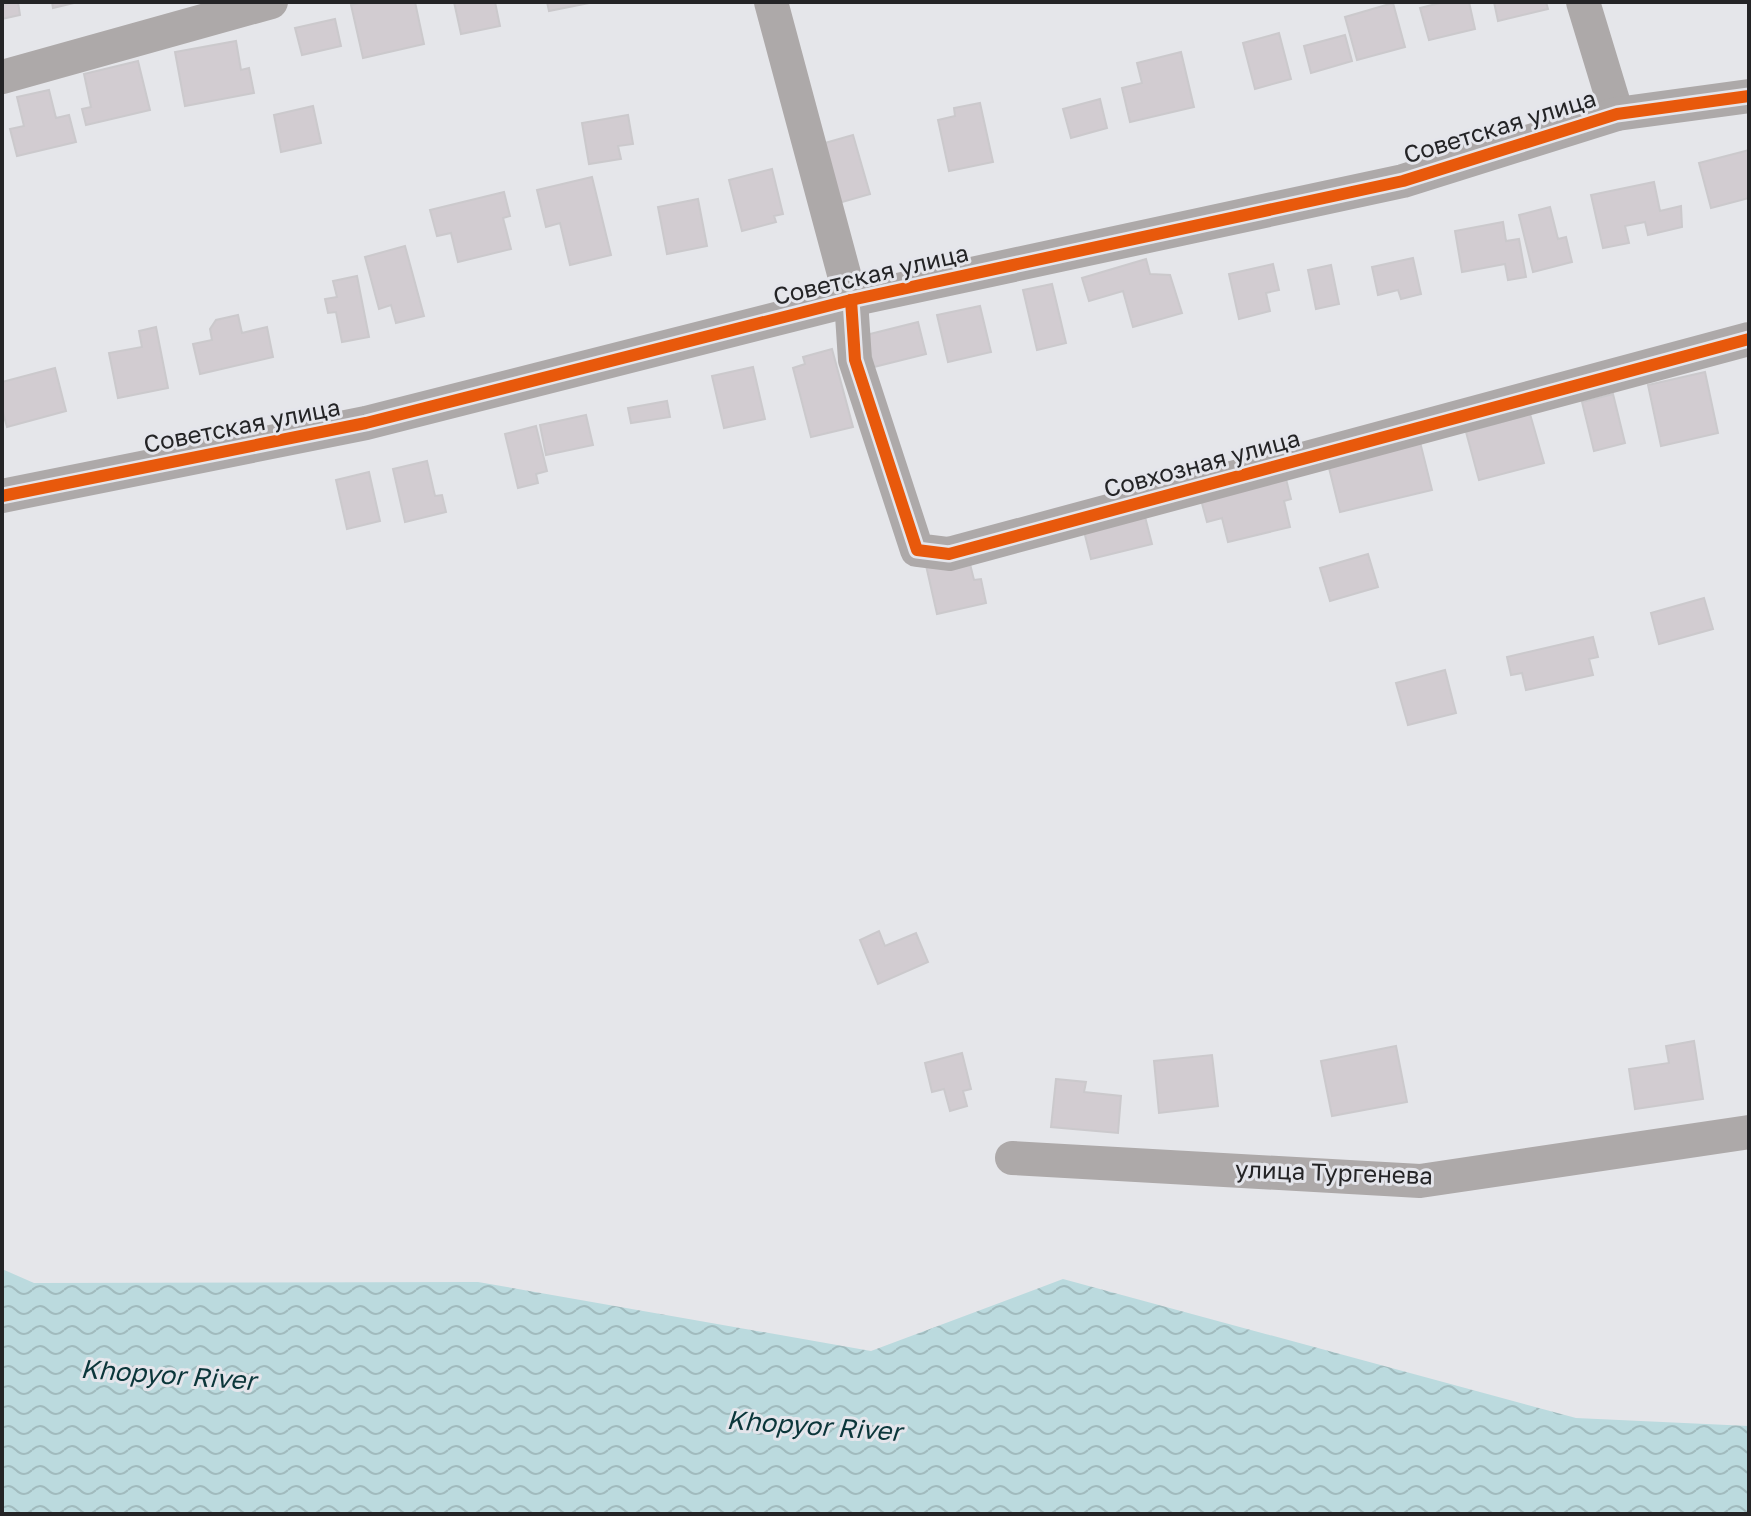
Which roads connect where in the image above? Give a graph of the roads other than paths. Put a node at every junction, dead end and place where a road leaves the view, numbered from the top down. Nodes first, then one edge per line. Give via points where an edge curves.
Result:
1 (271, 2) edge
2 (771, 2) edge
3 (1583, 2) edge
4 (2, 77) edge
5 (1749, 96) edge
6 (1617, 114) junction
7 (851, 300) junction
8 (1749, 339) edge
9 (2, 496) edge
10 (1749, 1132) edge
11 (1012, 1158) dead end

1 - 4 street
2 - 7 street
3 - 6 street
5 - 6 street, Советская улица
6 - 7 street, Советская улица via 1403,181
7 - 8 street, Совхозная улица via 855,360 917,550 949,554
7 - 9 street, Советская улица via 366,423
10 - 11 street, улица Тургенева via 1420,1181

